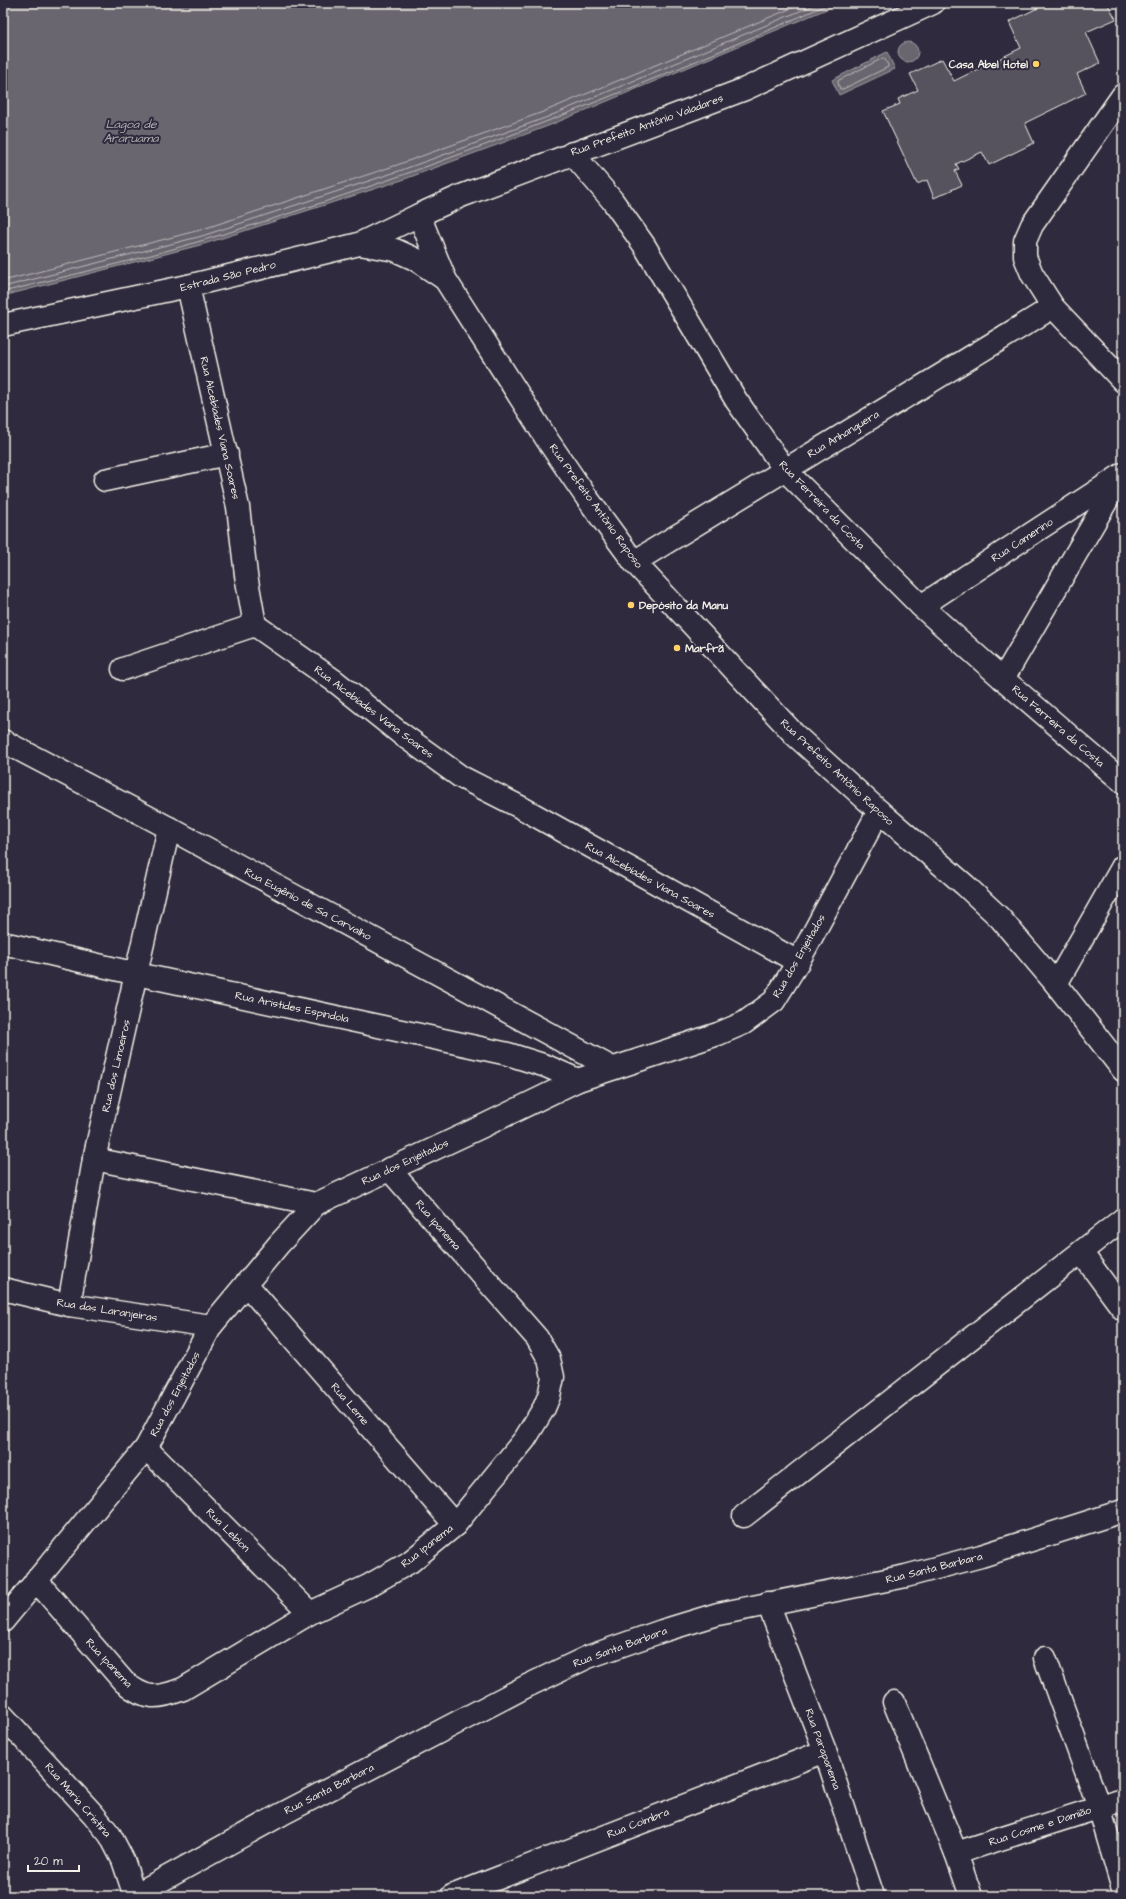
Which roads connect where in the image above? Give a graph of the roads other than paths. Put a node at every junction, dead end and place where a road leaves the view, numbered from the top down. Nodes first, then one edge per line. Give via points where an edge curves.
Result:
1 (933, 3) edge
2 (1123, 95) edge
3 (572, 153) junction
4 (419, 215) junction
5 (359, 244) junction
6 (446, 279) junction
7 (188, 286) junction
8 (1053, 307) junction
9 (3, 326) edge
10 (1123, 381) edge
11 (227, 454) junction
12 (785, 470) junction
13 (1123, 474) edge
14 (105, 480) dead end
15 (634, 562) junction
16 (921, 606) junction
17 (255, 625) junction
18 (123, 669) dead end
19 (1003, 679) junction
20 (3, 741) edge
21 (1123, 782) edge
22 (878, 811) junction
23 (169, 828) junction
24 (1123, 866) edge
25 (3, 943) edge
26 (798, 962) junction
27 (137, 974) junction
28 (1056, 984) junction
29 (612, 1068) junction
30 (1123, 1070) edge
31 (578, 1080) junction
32 (94, 1159) junction
33 (389, 1170) junction
34 (316, 1204) junction
35 (1123, 1219) edge
36 (1081, 1252) junction
37 (246, 1284) junction
38 (3, 1289) edge
39 (69, 1305) junction
40 (1123, 1309) edge
41 (211, 1326) junction
42 (146, 1448) junction
43 (1123, 1512) edge
44 (744, 1516) dead end
45 (455, 1524) junction
46 (36, 1580) junction
47 (768, 1604) junction
48 (310, 1612) junction
49 (3, 1621) edge
50 (1045, 1658) dead end
51 (894, 1702) dead end
52 (3, 1716) edge
53 (825, 1751) junction
54 (1123, 1800) edge
55 (1099, 1807) junction
56 (956, 1853) junction
57 (1123, 1889) edge
58 (135, 1896) edge
59 (452, 1896) edge
60 (873, 1896) edge
61 (971, 1896) edge

1 - 3 street, Rua Prefeito Antônio Valadares via 745,88
2 - 8 street via 1032,225 1025,241 1025,257 1032,274
3 - 4 street, Rua Prefeito Antônio Valadares
3 - 12 street, Rua Ferreira da Costa via 612,200 644,245 736,400
4 - 5 street, Rua Prefeito Antônio Valadares
4 - 6 street, Rua Prefeito Antônio Raposo
5 - 6 street, Estrada São Pedro via 396,250 415,258
5 - 7 street, Estrada São Pedro
6 - 15 street, Rua Prefeito Antônio Raposo via 548,440
7 - 9 street, Estrada São Pedro
7 - 11 street, Rua Alcebíades Viana Soares
8 - 10 street
8 - 12 street, Rua Anhanguera
11 - 14 street
11 - 17 street, Rua Alcebíades Viana Soares via 238,507
12 - 15 street, Rua Anhanguera
12 - 16 street, Rua Ferreira da Costa
13 - 16 street, Rua Camerino
13 - 19 street, Rua Camerino
15 - 22 street, Rua Prefeito Antônio Raposo via 795,735
16 - 19 street, Rua Ferreira da Costa
17 - 18 street
17 - 26 street, Rua Alcebíades Viana Soares via 336,682 461,777 522,808
19 - 21 street, Rua Ferreira da Costa
20 - 23 street, Rua Eugênio de Sa Carvalho
22 - 26 street, Rua dos Enjeitados
22 - 28 street, Rua Prefeito Antônio Raposo via 1000,918
23 - 27 street, Rua dos Limoeiros
23 - 29 street, Rua Eugênio de Sa Carvalho
24 - 28 street
25 - 27 street, Rua Aristides Espindola
26 - 29 street, Rua dos Enjeitados via 774,1001 744,1023 718,1034
27 - 31 street, Rua Aristides Espindola via 508,1054
27 - 32 street, Rua dos Limoeiros
28 - 30 street, Rua Prefeito Antônio Raposo
29 - 31 street, Rua dos Enjeitados
31 - 33 street, Rua dos Enjeitados
32 - 34 street
32 - 39 street, Rua dos Limoeiros
33 - 34 street, Rua dos Enjeitados
33 - 45 street, Rua Ipanema via 537,1338 549,1359 553,1377 544,1408 524,1439
34 - 37 street, Rua dos Enjeitados
35 - 36 street
36 - 40 street
36 - 44 street
37 - 41 street, Rua dos Enjeitados
37 - 45 street, Rua Leme
38 - 39 street, Rua das Laranjeiras
39 - 41 street, Rua das Laranjeiras
41 - 42 street, Rua dos Enjeitados
42 - 46 street, Rua dos Enjeitados
42 - 48 street, Rua Leblon
43 - 47 street, Rua Santa Barbara via 981,1556 906,1576
45 - 48 street, Rua Ipanema via 410,1562 368,1586
46 - 48 street, Rua Ipanema via 124,1682 138,1693 153,1696 167,1695 183,1689
46 - 49 street, Rua dos Enjeitados
47 - 53 street, Rua Parapanema
47 - 58 street, Rua Santa Barbara via 718,1614 588,1657 527,1686 282,1814
50 - 55 street
51 - 56 street
52 - 58 street, Rua Maria Cristina via 110,1835 124,1860
53 - 59 street, Rua Coimbra
53 - 60 street, Rua Parapanema
54 - 55 street, Rua Cosme e Damião
55 - 56 street, Rua Cosme e Damião
55 - 57 street
56 - 61 street

